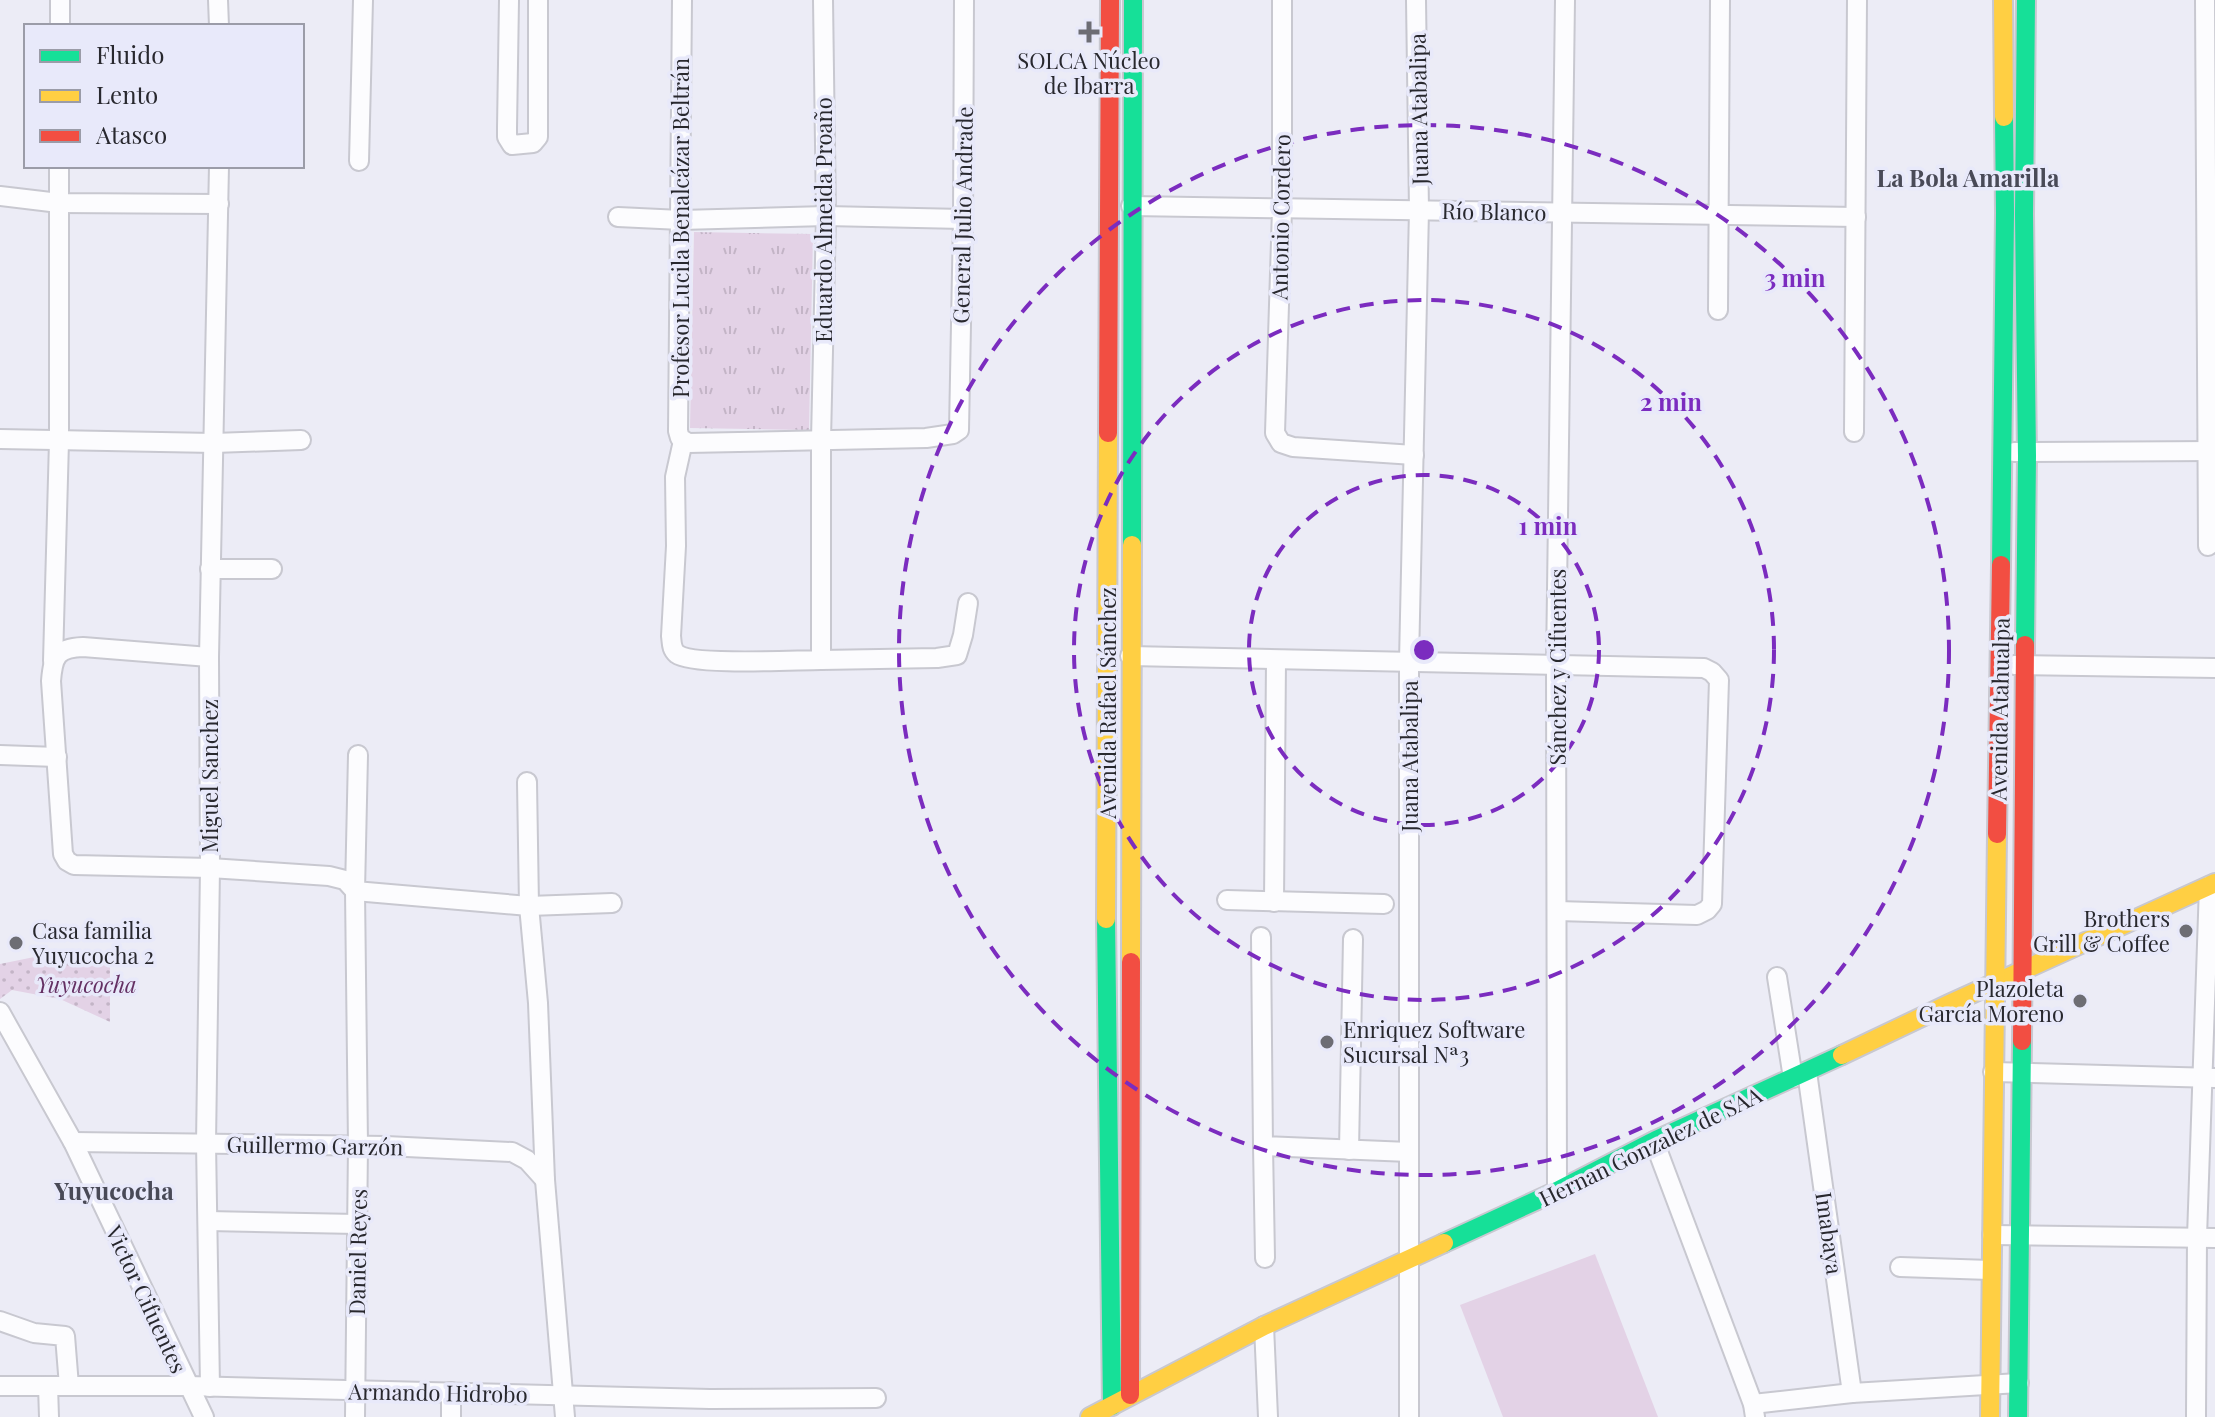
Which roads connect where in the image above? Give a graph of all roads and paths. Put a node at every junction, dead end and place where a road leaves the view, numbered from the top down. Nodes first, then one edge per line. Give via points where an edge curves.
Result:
1 (60, 0) edge
2 (218, 0) edge
3 (363, 0) edge
4 (509, 0) edge
5 (538, 0) edge
6 (682, 0) edge
7 (823, 0) edge
8 (964, 0) edge
9 (1110, 0) edge
10 (1133, 0) edge
11 (1282, 0) edge
12 (1416, 0) edge
13 (1565, 0) edge
14 (1720, 0) edge
15 (1857, 0) edge
16 (2003, 0) edge
17 (2026, 0) edge
18 (2205, 0) edge
19 (60, 24) edge
20 (219, 24) edge
21 (1109, 124) junction
22 (1133, 126) junction
23 (359, 161) dead end
24 (59, 168) edge
25 (219, 168) edge
26 (0, 196) edge
27 (59, 203) junction
28 (219, 204) junction
29 (1131, 206) junction
30 (1282, 209) junction
31 (1419, 210) junction
32 (1561, 212) junction
33 (1717, 214) junction
34 (826, 216) junction
35 (618, 217) dead end
36 (1856, 217) junction
37 (963, 219) junction
38 (681, 220) junction
39 (2210, 224) edge
40 (1718, 310) dead end
41 (1854, 432) dead end
42 (0, 439) edge
43 (301, 440) dead end
44 (821, 440) junction
45 (59, 441) junction
46 (690, 442) junction
47 (214, 443) junction
48 (2211, 451) edge
49 (2027, 452) junction
50 (2002, 453) junction
51 (1414, 455) junction
52 (2208, 546) dead end
53 (210, 569) junction
54 (272, 569) dead end
55 (968, 603) dead end
56 (1130, 656) junction
57 (209, 657) junction
58 (821, 660) junction
59 (53, 661) junction
60 (1276, 661) junction
61 (1409, 661) junction
62 (1556, 664) junction
63 (2024, 665) junction
64 (1999, 666) junction
65 (2215, 668) edge
66 (0, 755) edge
67 (358, 755) dead end
68 (57, 757) junction
69 (527, 782) dead end
70 (210, 868) junction
71 (2212, 884) edge
72 (355, 891) junction
73 (1227, 900) dead end
74 (1274, 902) junction
75 (612, 903) dead end
76 (1384, 904) dead end
77 (529, 906) junction
78 (1557, 911) junction
79 (1261, 937) dead end
80 (1353, 939) dead end
81 (2024, 970) junction
82 (1777, 977) dead end
83 (1996, 984) junction
84 (0, 1012) edge
85 (1993, 1072) junction
86 (2021, 1074) junction
87 (1800, 1075) junction
88 (2209, 1078) edge
89 (1654, 1141) junction
90 (73, 1142) junction
91 (206, 1143) junction
92 (358, 1145) junction
93 (1263, 1146) junction
94 (1349, 1150) junction
95 (1409, 1152) junction
96 (545, 1180) junction
97 (1557, 1191) junction
98 (208, 1221) junction
99 (357, 1224) junction
100 (1992, 1235) junction
101 (2020, 1236) junction
102 (2206, 1238) edge
103 (1265, 1258) dead end
104 (1410, 1259) junction
105 (1900, 1267) dead end
106 (1990, 1270) junction
107 (0, 1321) edge
108 (1264, 1326) junction
109 (2019, 1383) junction
110 (0, 1386) edge
111 (48, 1386) junction
112 (69, 1386) junction
113 (188, 1386) junction
114 (1990, 1386) junction
115 (210, 1387) junction
116 (356, 1390) junction
117 (451, 1392) junction
118 (1852, 1393) junction
119 (563, 1395) junction
120 (1130, 1395) junction
121 (876, 1398) dead end
122 (1112, 1406) junction
123 (711, 1408) edge
124 (1754, 1410) edge
125 (49, 1417) edge
126 (204, 1417) edge
127 (355, 1417) edge
128 (451, 1417) edge
129 (565, 1417) edge
130 (1090, 1417) edge
131 (1268, 1417) edge
132 (1409, 1417) edge
133 (1990, 1417) edge
134 (2018, 1417) edge
135 (2196, 1417) edge

1 - 19 street
2 - 20 street
3 - 23 street
4 - 5 street via 507,137 512,145 533,143 538,137
6 - 38 street, Profesor Lucila Benalcázar Beltrán
7 - 34 street, Eduardo Almeida Proaño
8 - 37 street, General Julio Andrade
9 - 21 street, Avenida Rafael Sánchez
10 - 22 street, Avenida Rafael Sánchez
11 - 30 street, Antonio Cordero
12 - 31 street, Juana Atabalipa
13 - 32 street, Sánchez y Cifuentes
14 - 33 street
15 - 36 street
16 - 50 street, Avenida Atahualpa
17 - 49 street, Avenida Atahualpa
18 - 39 street
21 - 22 street
21 - 122 street, Avenida Rafael Sánchez via 1106,902
22 - 29 street, Avenida Rafael Sánchez
24 - 27 street
25 - 28 street, Miguel Sanchez
26 - 27 street
27 - 28 street
27 - 45 street
28 - 47 street, Miguel Sanchez
29 - 30 street, Río Blanco
29 - 56 street, Avenida Rafael Sánchez
30 - 31 street, Río Blanco
30 - 51 street, Antonio Cordero via 1275,433 1281,443 1293,447
31 - 32 street, Río Blanco
31 - 51 street, Juana Atabalipa
32 - 33 street, Río Blanco
32 - 62 street, Sánchez y Cifuentes
33 - 36 street, Río Blanco
33 - 40 street
34 - 37 street
34 - 38 street
34 - 44 street, Eduardo Almeida Proaño
35 - 38 street
36 - 41 street
37 - 44 street, General Julio Andrade via 959,430 926,438
38 - 46 street, Profesor Lucila Benalcázar Beltrán via 678,431
39 - 48 street
42 - 45 street
43 - 47 street
44 - 46 street
44 - 58 street, Eduardo Almeida Proaño
45 - 47 street
45 - 59 street
46 - 58 street, Profesor Lucila Benalcázar Beltrán via 675,477 672,649 679,656 707,660
47 - 53 street, Miguel Sanchez
48 - 49 street
48 - 52 street
49 - 50 street
49 - 63 street, Avenida Atahualpa
50 - 64 street, Avenida Atahualpa
51 - 61 street, Juana Atabalipa
53 - 54 street
53 - 57 street, Miguel Sanchez
55 - 58 street via 957,655
56 - 60 street
56 - 120 street, Avenida Rafael Sánchez
57 - 59 street via 83,647 62,652
57 - 70 street, Miguel Sanchez
59 - 68 street
60 - 61 street
60 - 74 street
61 - 62 street
61 - 95 street, Juana Atabalipa
62 - 78 street, Sánchez y Cifuentes
62 - 78 street via 1704,668 1719,680 1712,904 1697,915
63 - 64 street
63 - 65 street
63 - 81 street, Avenida Atahualpa
64 - 83 street, Avenida Atahualpa
66 - 68 street
67 - 72 street, Daniel Reyes
68 - 70 street via 67,861 85,866
69 - 77 street
70 - 72 street via 329,876 345,880
70 - 91 street, Miguel Sanchez
71 - 81 street, Hernan Gonzalez de SAA
71 - 88 street
72 - 77 street
72 - 92 street, Daniel Reyes
73 - 74 street
74 - 76 street
75 - 77 street
77 - 96 street
78 - 97 street, Sánchez y Cifuentes
79 - 93 street
80 - 94 street
81 - 83 street, Hernan Gonzalez de SAA
81 - 86 street, Avenida Atahualpa
82 - 87 street, Imabaya
83 - 85 street, Avenida Atahualpa
83 - 87 street, Hernan Gonzalez de SAA
84 - 90 street, Victor Cifuentes
85 - 86 street
85 - 100 street, Avenida Atahualpa
86 - 88 street
86 - 101 street, Avenida Atahualpa
87 - 89 street, Hernan Gonzalez de SAA
87 - 118 street, Imabaya
88 - 102 street
89 - 97 street, Hernan Gonzalez de SAA
89 - 124 street
90 - 91 street, Guillermo Garzón
90 - 113 street, Victor Cifuentes
91 - 92 street, Guillermo Garzón
91 - 98 street, Miguel Sanchez
92 - 96 street, Guillermo Garzón via 512,1152
92 - 99 street, Daniel Reyes
93 - 94 street
93 - 103 street
94 - 95 street
95 - 104 street, Juana Atabalipa
96 - 119 street
97 - 104 street, Hernan Gonzalez de SAA
98 - 99 street
98 - 115 street, Miguel Sanchez
99 - 116 street, Daniel Reyes
100 - 101 street
100 - 106 street, Avenida Atahualpa
101 - 102 street
101 - 109 street, Avenida Atahualpa
102 - 135 street
104 - 108 street, Hernan Gonzalez de SAA
104 - 132 street, Juana Atabalipa
105 - 106 street
106 - 114 street, Avenida Atahualpa
107 - 112 street via 34,1333 65,1336
108 - 120 street, Hernan Gonzalez de SAA
108 - 131 street
109 - 114 street
109 - 134 street, Avenida Atahualpa
110 - 111 street, Armando Hidrobo
111 - 112 street, Armando Hidrobo
111 - 125 street
112 - 113 street, Armando Hidrobo
113 - 115 street, Armando Hidrobo
113 - 126 street, Victor Cifuentes
114 - 118 street
114 - 133 street, Avenida Atahualpa
115 - 116 street, Armando Hidrobo
116 - 117 street, Armando Hidrobo
116 - 127 street, Daniel Reyes
117 - 119 street, Armando Hidrobo
117 - 128 street
118 - 124 street
119 - 123 street, Armando Hidrobo
119 - 129 street
120 - 122 street, Hernan Gonzalez de SAA
121 - 123 street, Armando Hidrobo
122 - 130 street, Hernan Gonzalez de SAA

